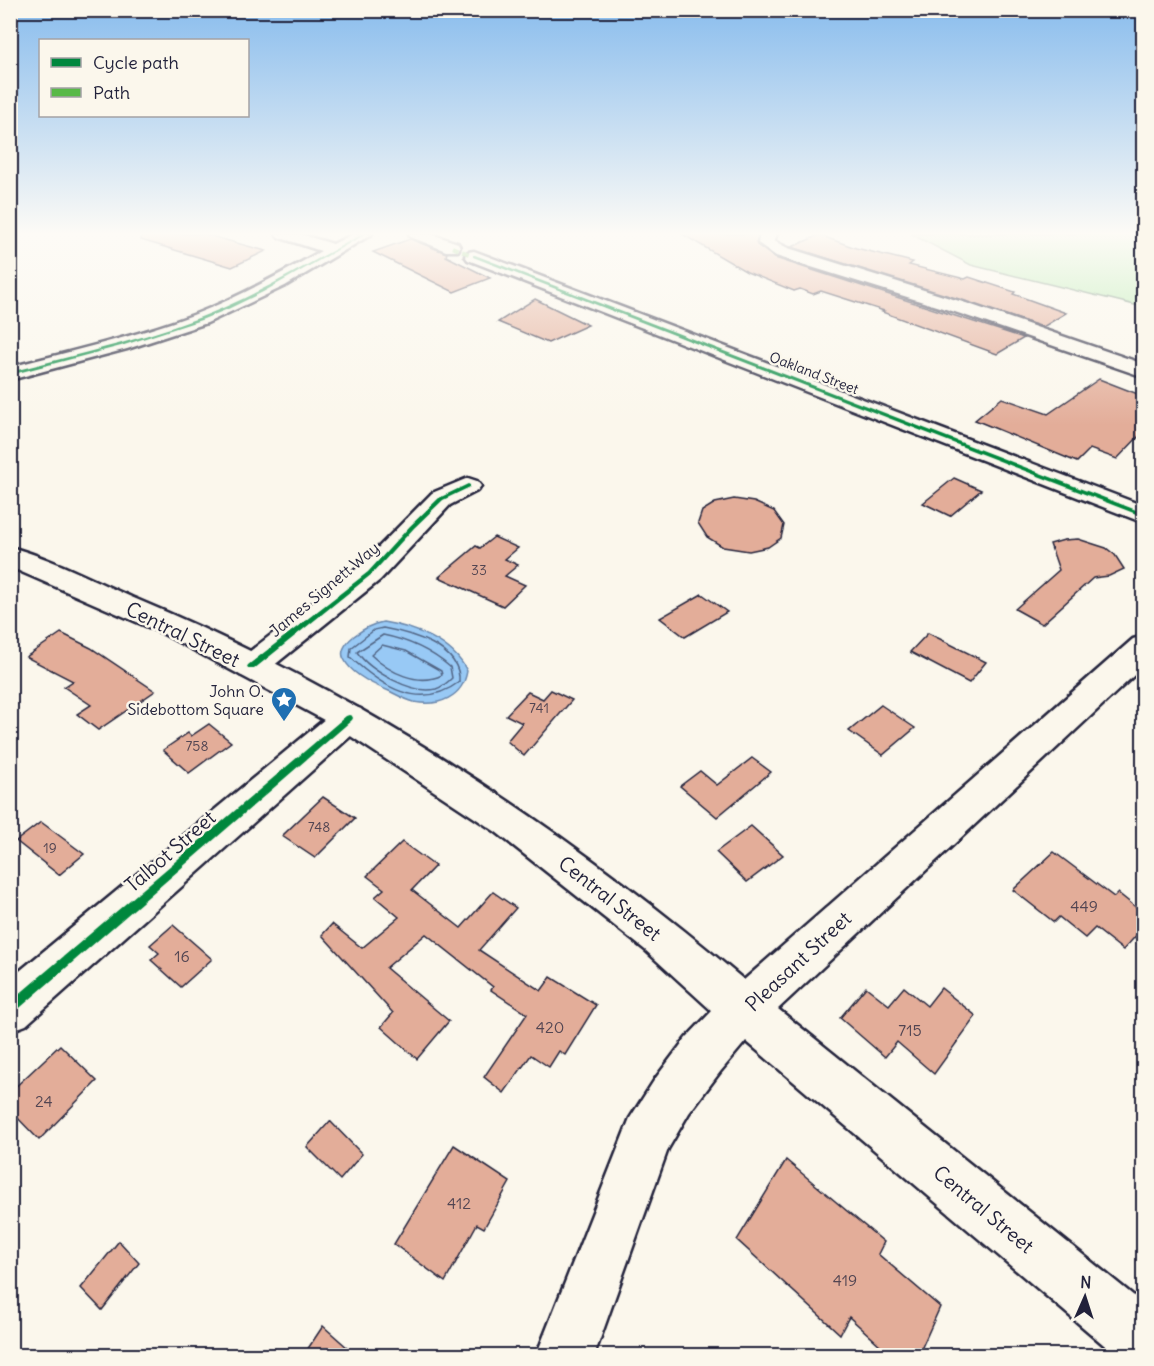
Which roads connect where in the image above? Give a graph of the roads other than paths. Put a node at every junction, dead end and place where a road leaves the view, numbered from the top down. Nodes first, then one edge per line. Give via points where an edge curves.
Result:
1 (246, 298) edge
2 (582, 298) edge
3 (929, 298) edge
4 (1143, 371) edge
5 (10, 374) edge
6 (468, 486) dead end
7 (1143, 515) edge
8 (10, 556) edge
9 (1143, 647) edge
10 (251, 667) junction
11 (350, 718) junction
12 (10, 1009) edge
13 (744, 1010) junction
14 (1143, 1341) edge
15 (565, 1356) edge

1 - 5 street via 149,337
2 - 7 street, Oakland Street
3 - 4 street
6 - 10 street, James Signett Way via 441,499 370,573
8 - 10 street, Central Street via 173,626
9 - 13 street, Pleasant Street
10 - 11 street, Central Street
11 - 12 street, Talbot Street
11 - 13 street, Central Street via 519,828 659,935
13 - 14 street, Central Street
13 - 15 street, Pleasant Street via 703,1054 648,1136

